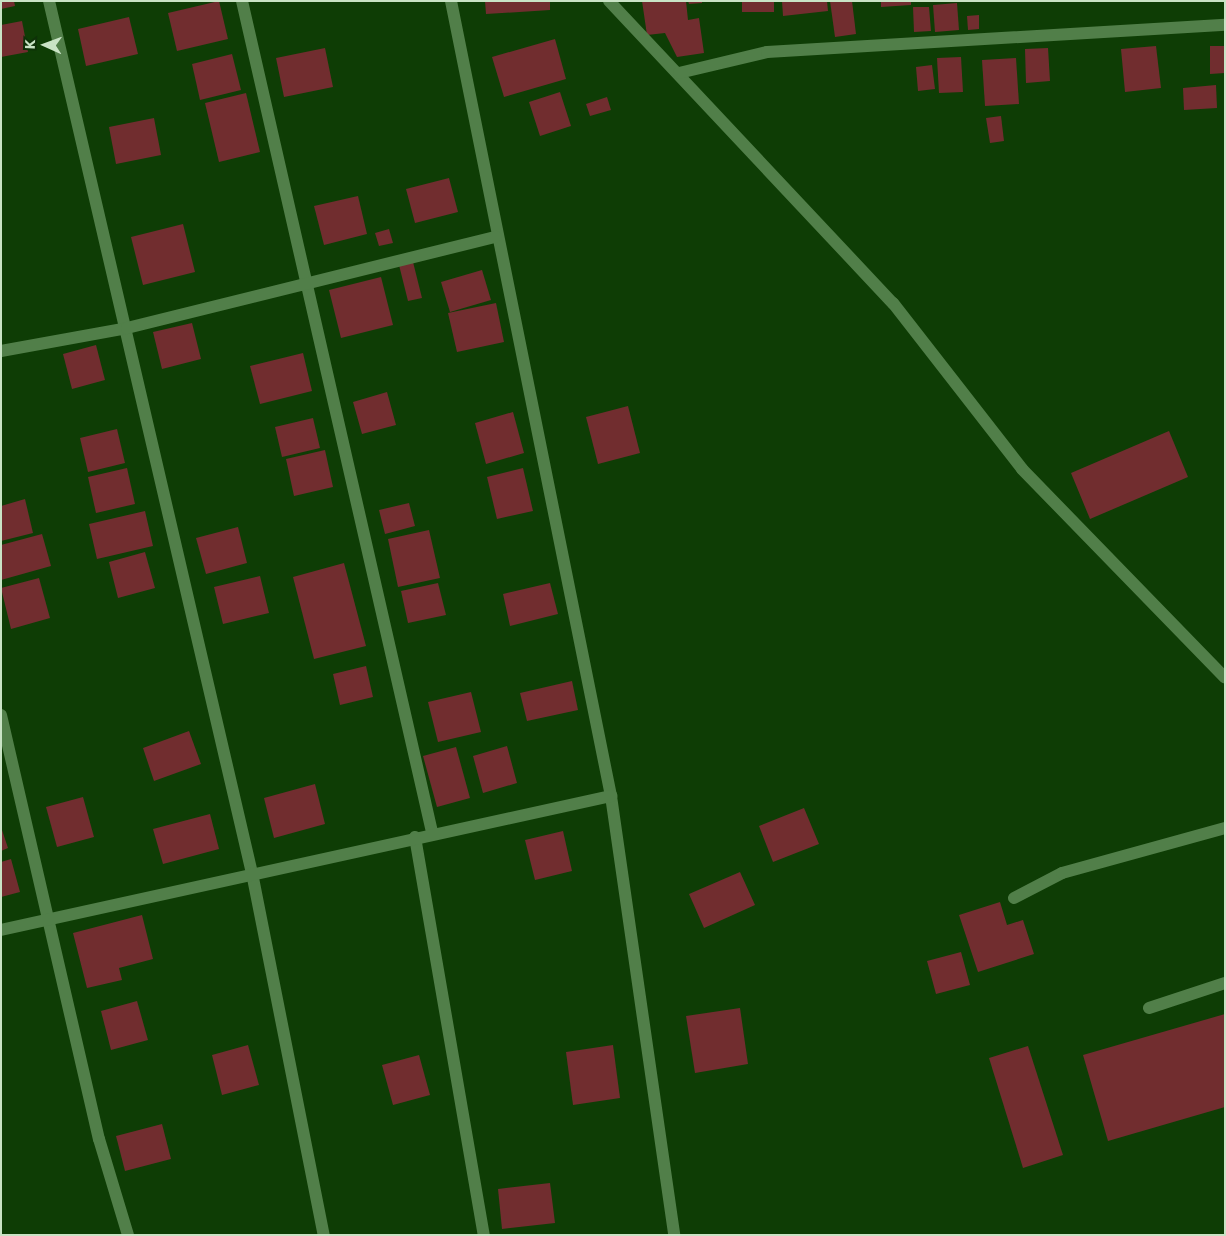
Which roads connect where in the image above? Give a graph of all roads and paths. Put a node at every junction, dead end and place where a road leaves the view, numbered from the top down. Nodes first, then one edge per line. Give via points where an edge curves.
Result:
1 (49, 1) edge
2 (242, 1) edge
3 (451, 1) edge
4 (610, 1) edge
5 (1225, 25) edge
6 (679, 73) junction
7 (496, 237) junction
8 (309, 285) junction
9 (127, 328) junction
10 (1, 351) edge
11 (1225, 678) edge
12 (1, 715) edge
13 (611, 796) junction
14 (1225, 828) edge
15 (432, 832) junction
16 (415, 836) junction
17 (252, 873) junction
18 (1014, 898) dead end
19 (49, 919) junction
20 (1, 930) edge
21 (1225, 983) edge
22 (1149, 1008) dead end
23 (128, 1235) edge
24 (324, 1235) edge
25 (484, 1235) edge
26 (674, 1235) edge

1 - 9 street
2 - 8 street
3 - 7 street
4 - 6 street
5 - 6 street via 767,52
6 - 11 street via 893,303 1022,469
7 - 8 street
7 - 13 street
8 - 9 street
8 - 15 street
9 - 10 street
9 - 17 street via 194,639
12 - 19 street
13 - 15 street
13 - 26 street
14 - 18 street via 1062,873
15 - 16 street
16 - 17 street
16 - 25 street
17 - 19 street
17 - 24 street
19 - 20 street
19 - 23 street via 99,1139
21 - 22 street

